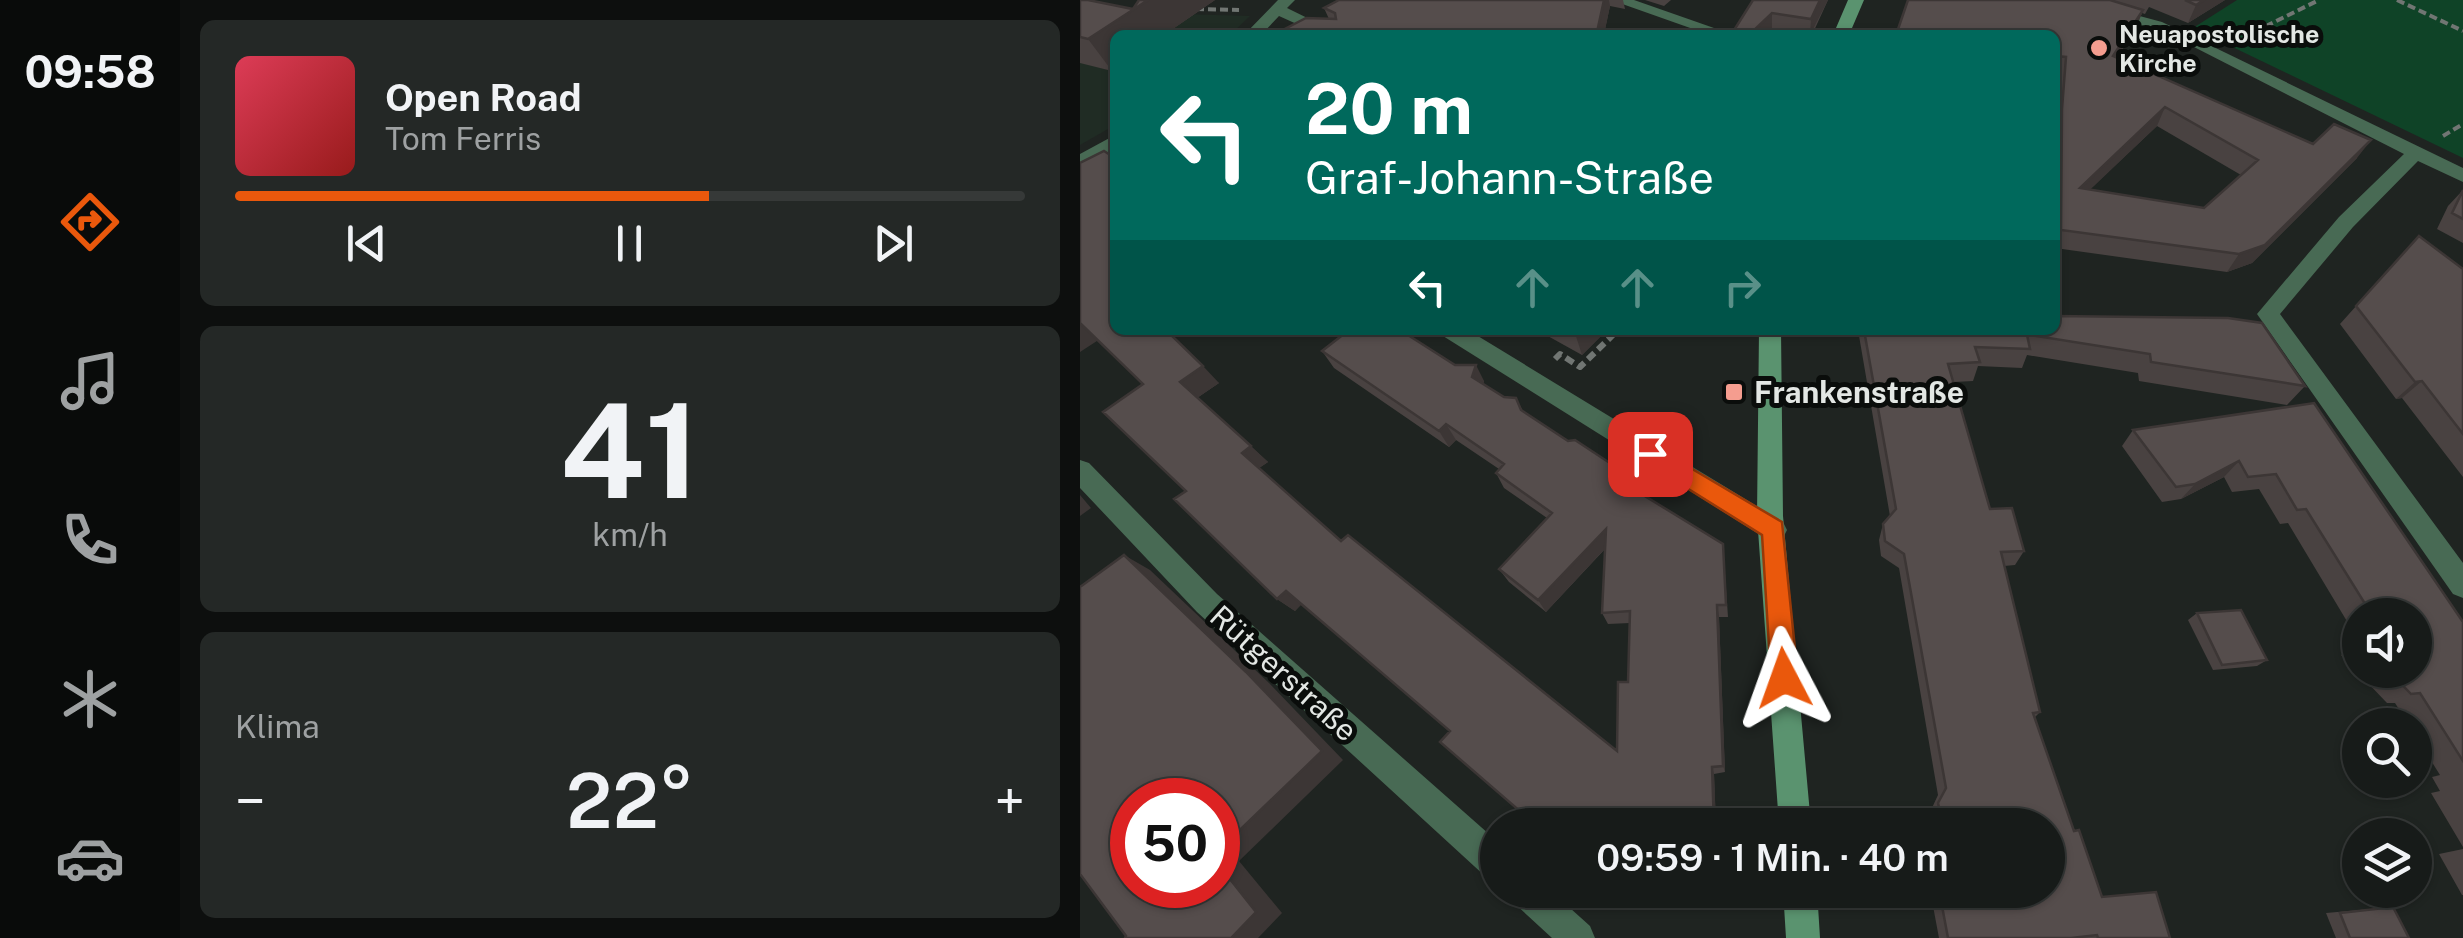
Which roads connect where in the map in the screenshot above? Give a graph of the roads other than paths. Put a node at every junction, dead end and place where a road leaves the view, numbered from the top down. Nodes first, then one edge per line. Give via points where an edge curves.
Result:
1 (1619, 0) edge
2 (1856, 0) edge
3 (2063, 0) edge
4 (1284, 6) edge
5 (1258, 30) edge
6 (1325, 30) edge
7 (1711, 30) edge
8 (1843, 30) edge
9 (1110, 144) edge
10 (2416, 152) junction
11 (1080, 162) edge
12 (2463, 176) edge
13 (1460, 335) edge
14 (1770, 335) edge
15 (1080, 471) edge
16 (1774, 530) junction
17 (2463, 585) edge
18 (1794, 808) edge
19 (1480, 849) edge
20 (1545, 908) edge
21 (1801, 908) edge
22 (1578, 938) edge
23 (1803, 938) edge

1 - 7 street
2 - 8 main road
3 - 10 street via 2156,25
4 - 5 street
4 - 6 street
9 - 11 street
10 - 12 street
10 - 17 street via 2268,314
13 - 16 street
14 - 16 main road
15 - 19 street, Rütgerstraße via 1206,603
16 - 18 main road
20 - 22 street
21 - 23 main road

